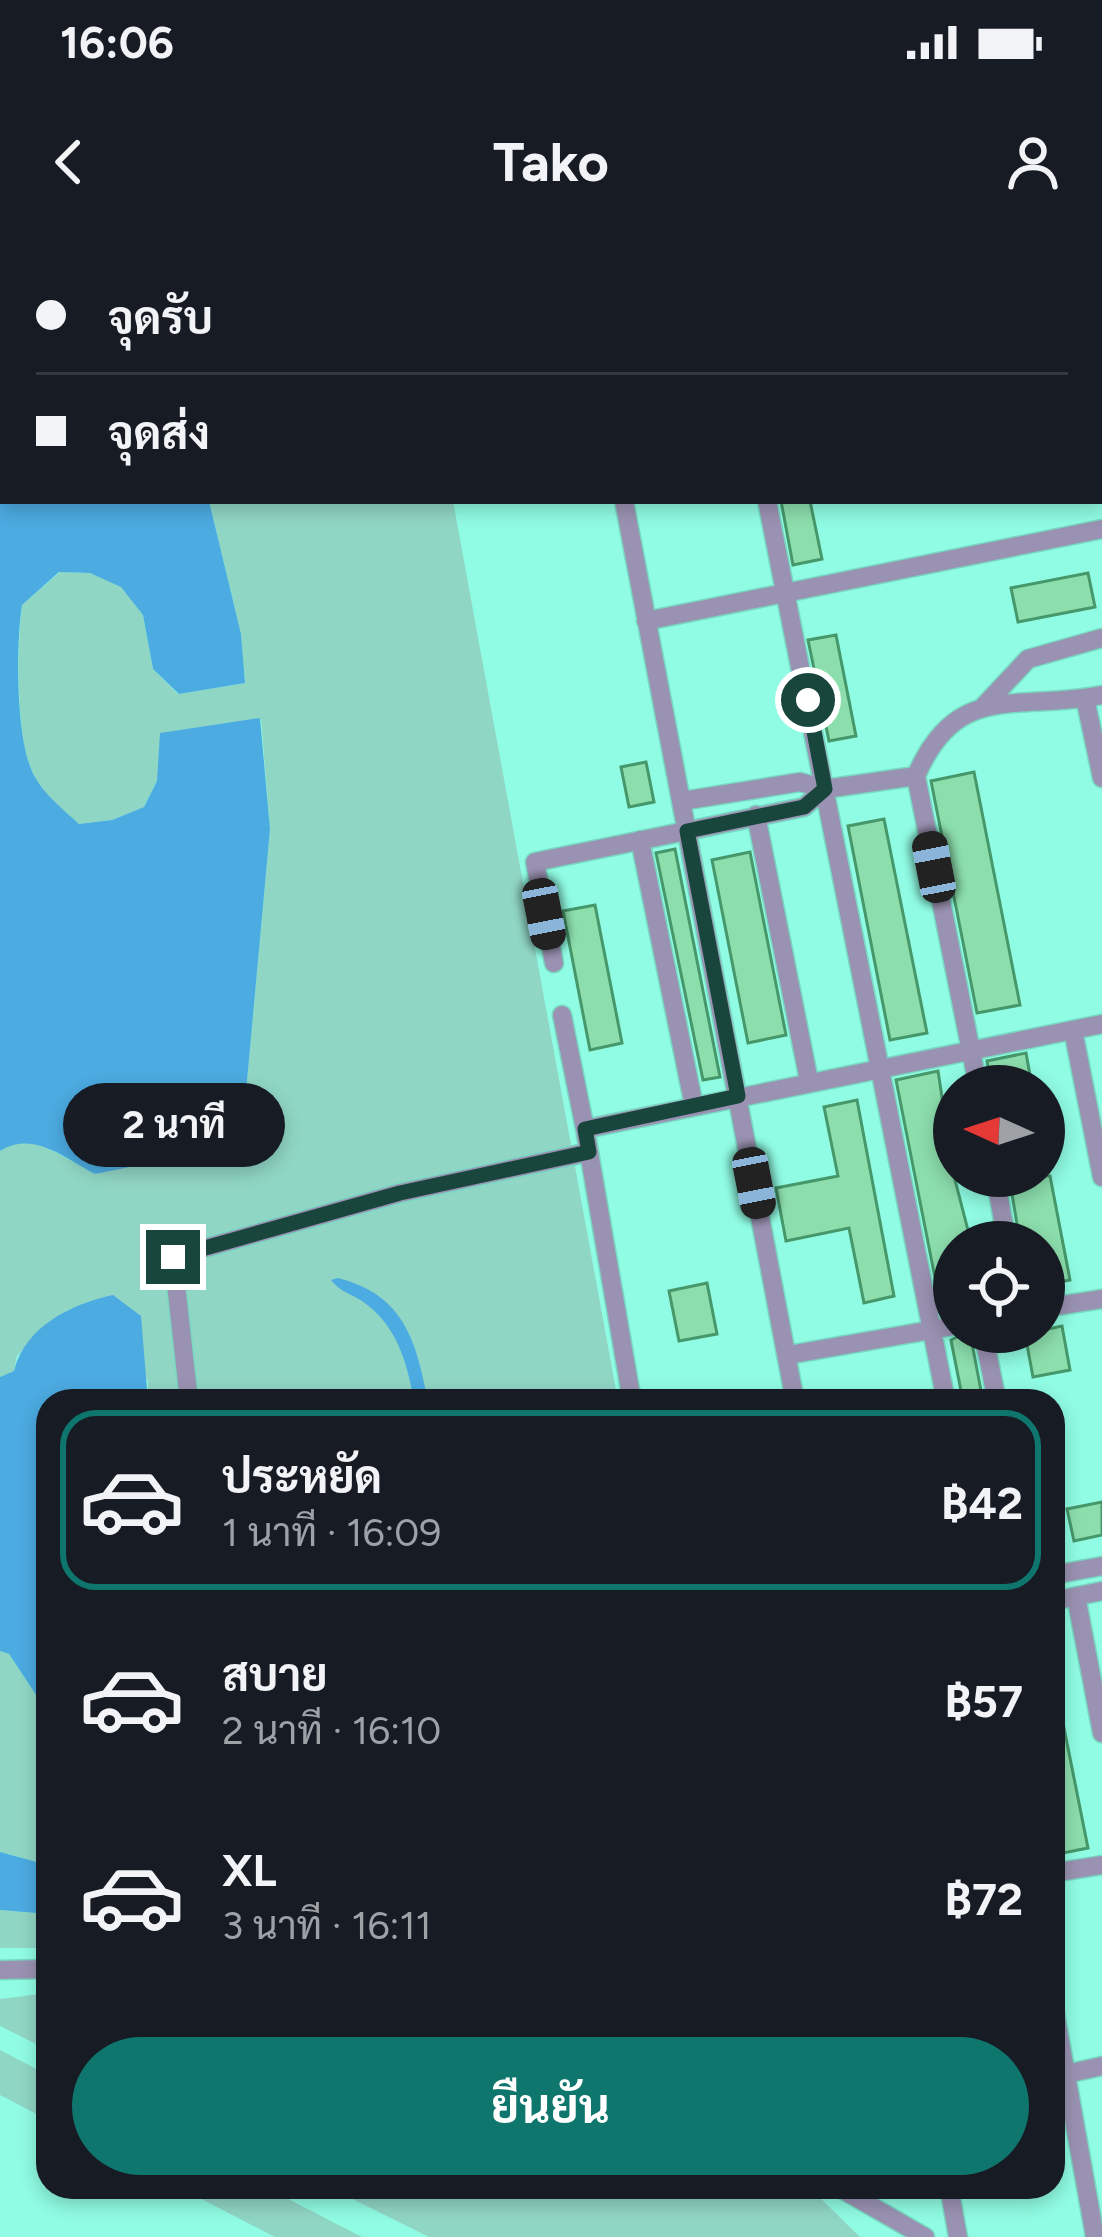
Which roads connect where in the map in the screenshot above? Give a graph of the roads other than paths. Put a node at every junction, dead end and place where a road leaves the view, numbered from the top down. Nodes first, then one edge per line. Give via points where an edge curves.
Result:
1 (625, 504) edge
2 (768, 504) edge
3 (1102, 530) edge
4 (786, 595) junction
5 (646, 621) junction
6 (1102, 638) edge
7 (1093, 697) edge
8 (983, 707) junction
9 (916, 776) junction
10 (1102, 778) edge
11 (825, 789) junction
12 (682, 801) junction
13 (756, 815) junction
14 (687, 831) junction
15 (640, 840) junction
16 (554, 963) dead end
17 (562, 1016) dead end
18 (1102, 1024) edge
19 (1073, 1030) junction
20 (971, 1049) junction
21 (974, 1065) edge
22 (881, 1067) junction
23 (808, 1081) junction
24 (738, 1096) junction
25 (694, 1106) junction
26 (585, 1129) junction
27 (589, 1152) junction
28 (1102, 1177) edge
29 (933, 1282) edge
30 (1102, 1299) edge
31 (1065, 1305) edge
32 (933, 1330) edge
33 (943, 1353) edge
34 (987, 1353) edge
35 (788, 1355) junction
36 (188, 1389) edge
37 (630, 1389) edge
38 (793, 1389) edge
39 (941, 1389) edge
40 (995, 1389) edge
41 (1102, 1566) edge
42 (1065, 1573) edge
43 (1102, 1591) edge
44 (1076, 1596) junction
45 (1065, 1598) edge
46 (1102, 1733) edge
47 (1102, 1864) edge
48 (1065, 1871) edge
49 (36, 1969) edge
50 (0, 1970) edge
51 (1102, 2066) edge
52 (1065, 2075) edge
53 (1065, 2103) edge
54 (859, 2199) edge
55 (951, 2199) edge
56 (925, 2237) edge
57 (958, 2237) edge
58 (1095, 2237) edge

1 - 5 street
2 - 4 street
3 - 4 street
4 - 5 street
4 - 11 street
5 - 12 street
6 - 8 street via 1028,659
7 - 8 street
7 - 10 street
8 - 9 street via 950,720
9 - 11 street
9 - 20 street
11 - 12 street via 800,782
11 - 13 street via 804,807
11 - 22 street
12 - 14 street
13 - 14 street
13 - 23 street
14 - 15 street
14 - 24 street
15 - 16 street via 535,862
15 - 25 street
17 - 26 street
18 - 19 street
19 - 20 street
19 - 28 street
20 - 21 street
20 - 22 street
22 - 23 street
22 - 29 street
23 - 24 street
24 - 25 street
24 - 35 street
25 - 26 street
26 - 27 street
27 - 36 street via 400,1193 173,1257
27 - 37 street
30 - 31 street
32 - 35 street
33 - 39 street
34 - 40 street
35 - 38 street
41 - 42 street
43 - 44 street
44 - 45 street
44 - 46 street
47 - 48 street
49 - 50 street
51 - 52 street
53 - 58 street
54 - 56 street
55 - 57 street

